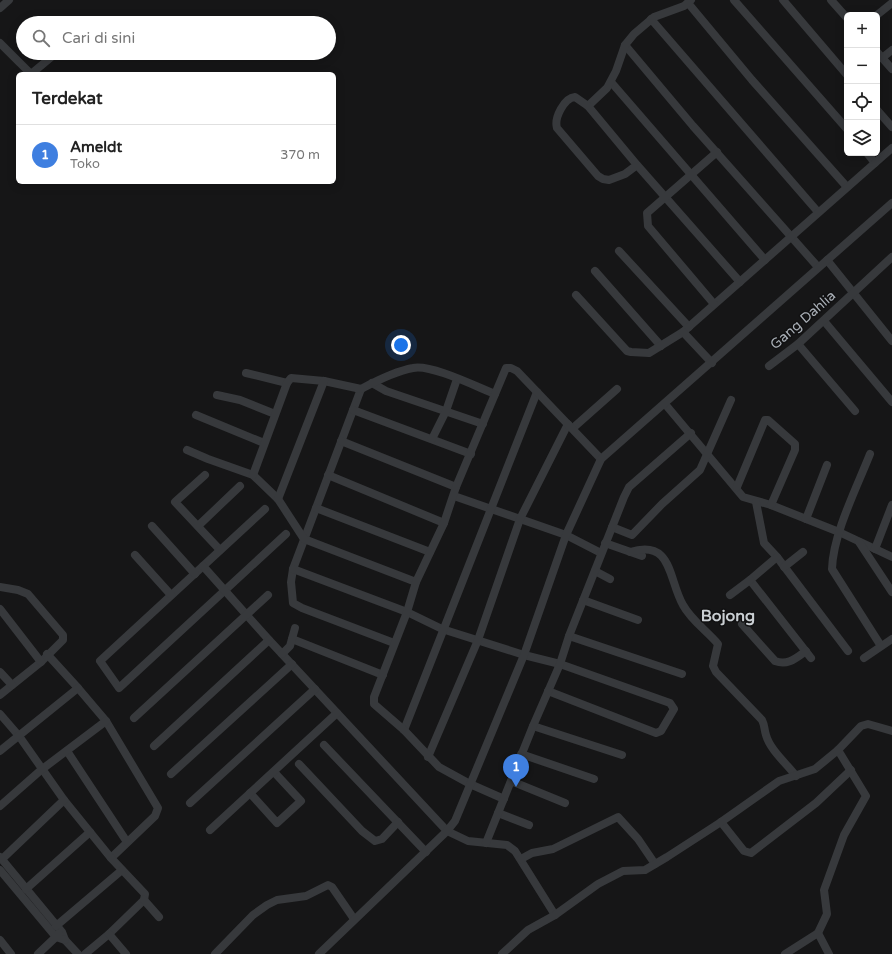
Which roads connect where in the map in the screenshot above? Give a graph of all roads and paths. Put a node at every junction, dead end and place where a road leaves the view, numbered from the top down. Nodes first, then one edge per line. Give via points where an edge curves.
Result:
1 (9, 0) edge
2 (734, 0) edge
3 (783, 0) edge
4 (690, 1) edge
5 (835, 1) edge
6 (892, 3) edge
7 (0, 8) edge
8 (880, 13) edge
9 (844, 14) edge
10 (651, 19) junction
11 (0, 43) edge
12 (625, 45) junction
13 (892, 50) edge
14 (880, 55) edge
15 (16, 59) edge
16 (17, 60) edge
17 (48, 60) edge
18 (892, 69) edge
19 (844, 71) edge
20 (29, 72) edge
21 (33, 72) edge
22 (611, 82) junction
23 (588, 106) junction
24 (880, 113) edge
25 (844, 126) edge
26 (892, 127) edge
27 (892, 148) edge
28 (717, 152) junction
29 (870, 156) edge
30 (875, 162) junction
31 (637, 165) junction
32 (691, 175) junction
33 (847, 187) junction
34 (666, 197) junction
35 (892, 203) edge
36 (818, 212) junction
37 (792, 236) junction
38 (619, 251) dead end
39 (892, 257) edge
40 (765, 260) junction
41 (827, 260) junction
42 (818, 267) junction
43 (595, 272) dead end
44 (740, 282) junction
45 (853, 293) junction
46 (576, 295) dead end
47 (714, 304) junction
48 (824, 321) junction
49 (686, 330) junction
50 (892, 341) edge
51 (798, 344) junction
52 (661, 346) junction
53 (712, 363) junction
54 (769, 366) dead end
55 (246, 372) dead end
56 (457, 379) junction
57 (324, 381) junction
58 (287, 383) junction
59 (372, 383) junction
60 (361, 389) junction
61 (617, 389) dead end
62 (537, 392) junction
63 (495, 394) junction
64 (217, 395) dead end
65 (731, 400) dead end
66 (892, 402) edge
67 (665, 404) junction
68 (353, 410) junction
69 (446, 411) junction
70 (856, 411) dead end
71 (275, 414) junction
72 (196, 415) dead end
73 (483, 424) junction
74 (570, 426) junction
75 (691, 434) junction
76 (432, 439) junction
77 (341, 441) junction
78 (264, 443) junction
79 (187, 450) dead end
80 (470, 454) junction
81 (708, 454) junction
82 (870, 454) dead end
83 (601, 459) junction
84 (827, 464) dead end
85 (253, 474) junction
86 (205, 475) dead end
87 (328, 475) junction
88 (240, 486) dead end
89 (456, 487) junction
90 (737, 487) junction
91 (454, 496) junction
92 (278, 498) junction
93 (756, 502) junction
94 (771, 505) junction
95 (892, 505) edge
96 (316, 508) junction
97 (265, 509) dead end
98 (490, 509) junction
99 (520, 519) junction
100 (806, 519) junction
101 (444, 523) junction
102 (152, 526) dead end
103 (198, 526) junction
104 (612, 527) junction
105 (839, 532) junction
106 (286, 534) dead end
107 (566, 535) junction
108 (304, 539) junction
109 (859, 541) junction
110 (604, 543) junction
111 (875, 549) junction
112 (220, 550) junction
113 (430, 552) junction
114 (630, 552) junction
115 (803, 552) dead end
116 (601, 553) junction
117 (134, 555) dead end
118 (642, 556) dead end
119 (777, 557) junction
120 (892, 557) edge
121 (203, 566) junction
122 (784, 567) junction
123 (293, 570) junction
124 (595, 571) junction
125 (195, 574) junction
126 (610, 579) dead end
127 (750, 580) junction
128 (416, 582) junction
129 (0, 587) edge
130 (225, 590) junction
131 (892, 592) edge
132 (268, 595) dead end
133 (730, 595) dead end
134 (171, 596) junction
135 (583, 600) junction
136 (0, 609) edge
137 (407, 612) junction
138 (246, 615) junction
139 (638, 620) dead end
140 (742, 624) dead end
141 (296, 628) dead end
142 (442, 629) junction
143 (568, 636) junction
144 (292, 639) junction
145 (892, 639) edge
146 (269, 640) junction
147 (478, 640) junction
148 (394, 643) junction
149 (881, 646) junction
150 (806, 650) junction
151 (848, 650) dead end
152 (47, 654) junction
153 (282, 654) junction
154 (524, 656) junction
155 (811, 658) dead end
156 (864, 658) dead end
157 (40, 662) junction
158 (292, 664) junction
159 (560, 664) junction
160 (0, 672) edge
161 (682, 674) dead end
162 (383, 675) junction
163 (12, 686) junction
164 (78, 688) junction
165 (315, 689) junction
166 (548, 691) junction
167 (0, 695) edge
168 (337, 713) junction
169 (0, 714) edge
170 (134, 718) dead end
171 (106, 721) junction
172 (533, 726) junction
173 (404, 730) junction
174 (892, 731) edge
175 (19, 736) junction
176 (324, 745) dead end
177 (154, 746) dead end
178 (838, 750) junction
179 (0, 751) edge
180 (67, 751) junction
181 (521, 754) junction
182 (622, 755) dead end
183 (428, 757) junction
184 (299, 764) dead end
185 (41, 770) junction
186 (851, 770) junction
187 (274, 772) junction
188 (171, 774) dead end
189 (796, 776) junction
190 (594, 779) dead end
191 (511, 781) junction
192 (470, 784) junction
193 (250, 793) junction
194 (504, 799) junction
195 (64, 800) junction
196 (190, 803) dead end
197 (565, 803) dead end
198 (0, 806) edge
199 (498, 813) junction
200 (398, 822) junction
201 (722, 822) junction
202 (529, 825) dead end
203 (210, 830) dead end
204 (447, 831) junction
205 (90, 832) junction
206 (127, 842) junction
207 (486, 844) junction
208 (426, 852) junction
209 (1, 858) edge
210 (112, 858) junction
211 (522, 859) junction
212 (656, 864) junction
213 (0, 870) edge
214 (122, 870) junction
215 (26, 889) junction
216 (144, 900) junction
217 (555, 915) junction
218 (159, 917) dead end
219 (354, 919) junction
220 (818, 933) junction
221 (59, 934) junction
222 (109, 934) junction
223 (0, 940) edge
224 (11, 954) edge
225 (38, 954) edge
226 (78, 954) edge
227 (85, 954) edge
228 (126, 954) edge
229 (215, 954) edge
230 (319, 954) edge
231 (502, 954) edge
232 (785, 954) edge
233 (829, 954) edge

1 - 7 street
2 - 25 street
3 - 19 street
4 - 10 street
4 - 33 street via 752,80
5 - 9 street
6 - 8 street
10 - 12 street
10 - 36 street
11 - 15 street
12 - 22 street
12 - 28 street
13 - 14 street
14 - 18 street
16 - 20 street
17 - 21 street
22 - 23 street
22 - 32 street
23 - 31 street
23 - 31 street via 580,98 571,97 557,117 557,128 603,179 609,180 625,174
24 - 26 street
27 - 30 street
28 - 32 street
28 - 37 street
29 - 30 street
30 - 33 street
31 - 34 street
32 - 34 street
32 - 40 street
33 - 36 street
34 - 44 street
34 - 47 street via 647,213 648,226
35 - 41 street
36 - 37 street
37 - 40 street
37 - 42 street
38 - 49 street
39 - 45 street, Gang Dahlia
40 - 44 street
41 - 42 street
41 - 45 street
42 - 53 street
43 - 52 street
44 - 47 street
45 - 48 street, Gang Dahlia
45 - 50 street
46 - 52 street via 627,351 644,354
47 - 49 street
48 - 51 street, Gang Dahlia
48 - 66 street
49 - 52 street
49 - 53 street
51 - 54 street, Gang Dahlia
51 - 70 street
53 - 67 street
55 - 58 street
56 - 59 street via 440,372 413,367
56 - 63 street
56 - 69 street
57 - 58 street via 293,378
57 - 60 street
57 - 92 street
58 - 71 street
59 - 60 street
59 - 69 street via 386,391
60 - 68 street
61 - 74 street
62 - 63 street via 517,371 506,368
62 - 74 street
62 - 98 street
63 - 73 street
64 - 71 street via 240,400
65 - 81 street
67 - 75 street
67 - 83 street
68 - 76 street
68 - 77 street
69 - 73 street
69 - 76 street
71 - 78 street
72 - 78 street
73 - 80 street
74 - 83 street
74 - 99 street
75 - 81 street
75 - 104 street via 629,487
76 - 80 street
77 - 87 street
77 - 89 street
78 - 85 street
79 - 85 street
80 - 89 street
81 - 90 street
81 - 104 street via 700,470 632,535
82 - 105 street
83 - 107 street
84 - 100 street
85 - 92 street
86 - 103 street via 175,502
87 - 96 street
87 - 101 street
88 - 103 street
89 - 91 street
90 - 93 street via 743,497
90 - 94 street via 765,420 768,420 795,444
91 - 98 street
91 - 101 street
92 - 108 street
93 - 94 street
93 - 119 street via 764,543
94 - 100 street
95 - 111 street
96 - 108 street
96 - 113 street
97 - 112 street
98 - 99 street
98 - 142 street
99 - 107 street
99 - 147 street
100 - 105 street
101 - 113 street
102 - 125 street
103 - 112 street
104 - 110 street
105 - 109 street
105 - 149 street via 832,569
106 - 130 street
107 - 116 street
107 - 154 street
108 - 123 street
108 - 128 street
109 - 111 street
109 - 131 street
110 - 114 street
110 - 116 street
111 - 120 street
112 - 121 street
113 - 128 street
114 - 118 street
114 - 189 street via 642,548 651,549 662,556 669,566 684,606 718,644 713,666 716,672 762,720 766,736
115 - 122 street
116 - 124 street
117 - 134 street
119 - 122 street
119 - 127 street
121 - 125 street
121 - 130 street
122 - 151 street
123 - 137 street
123 - 148 street via 291,582 295,605
124 - 126 street
124 - 135 street
125 - 134 street
127 - 133 street
127 - 150 street
128 - 137 street
129 - 152 street via 28,594 63,635 63,640
130 - 134 street via 119,688 100,661
130 - 138 street
132 - 138 street
135 - 139 street
135 - 143 street
136 - 157 street
137 - 142 street
137 - 148 street
138 - 146 street
138 - 170 street
140 - 150 street via 775,661 790,662
141 - 144 street
142 - 147 street
142 - 173 street
143 - 159 street
143 - 161 street
144 - 153 street via 290,646
144 - 162 street
145 - 149 street
146 - 153 street
146 - 177 street
147 - 154 street
147 - 183 street
148 - 162 street
149 - 156 street
150 - 155 street
152 - 157 street
152 - 164 street
153 - 158 street
154 - 159 street
154 - 192 street
157 - 163 street
158 - 165 street
158 - 188 street
159 - 166 street
159 - 166 street via 670,703 674,706 673,712 661,731 656,733
160 - 163 street
162 - 173 street via 373,704
163 - 167 street
164 - 171 street
164 - 175 street
165 - 168 street
165 - 196 street
166 - 172 street
168 - 187 street
168 - 204 street
169 - 175 street
171 - 180 street
171 - 206 street via 158,810 155,816
172 - 181 street
172 - 182 street
173 - 183 street
174 - 178 street via 865,724
175 - 179 street
175 - 185 street
176 - 200 street
178 - 186 street
178 - 189 street via 815,769
180 - 185 street
180 - 206 street
181 - 190 street
181 - 191 street
183 - 192 street via 446,772
184 - 200 street via 362,831 375,841 382,838
185 - 195 street
185 - 198 street
186 - 201 street via 816,803 751,853 744,851
186 - 220 street via 863,789 865,800 844,835 824,890 827,914
187 - 193 street
187 - 193 street via 301,801 277,823
189 - 201 street via 773,785
191 - 194 street
191 - 197 street
192 - 194 street
192 - 204 street via 455,820
193 - 203 street
194 - 199 street
195 - 205 street
195 - 209 street
199 - 202 street
199 - 207 street
200 - 208 street
201 - 212 street
204 - 207 street via 468,841
204 - 208 street
205 - 210 street
205 - 215 street
206 - 210 street
207 - 211 street via 511,847
208 - 219 street
209 - 215 street
210 - 214 street
211 - 212 street via 532,853 553,849 618,817
211 - 217 street
212 - 217 street via 642,871 623,871 598,884
213 - 221 street
214 - 216 street via 143,889 146,895
214 - 221 street
215 - 221 street
216 - 218 street
216 - 222 street
217 - 231 street via 528,930
219 - 229 street via 328,885 306,896 277,900 267,905 252,915
219 - 230 street
220 - 232 street
220 - 233 street
221 - 225 street
221 - 226 street
222 - 227 street
222 - 228 street
223 - 224 street

